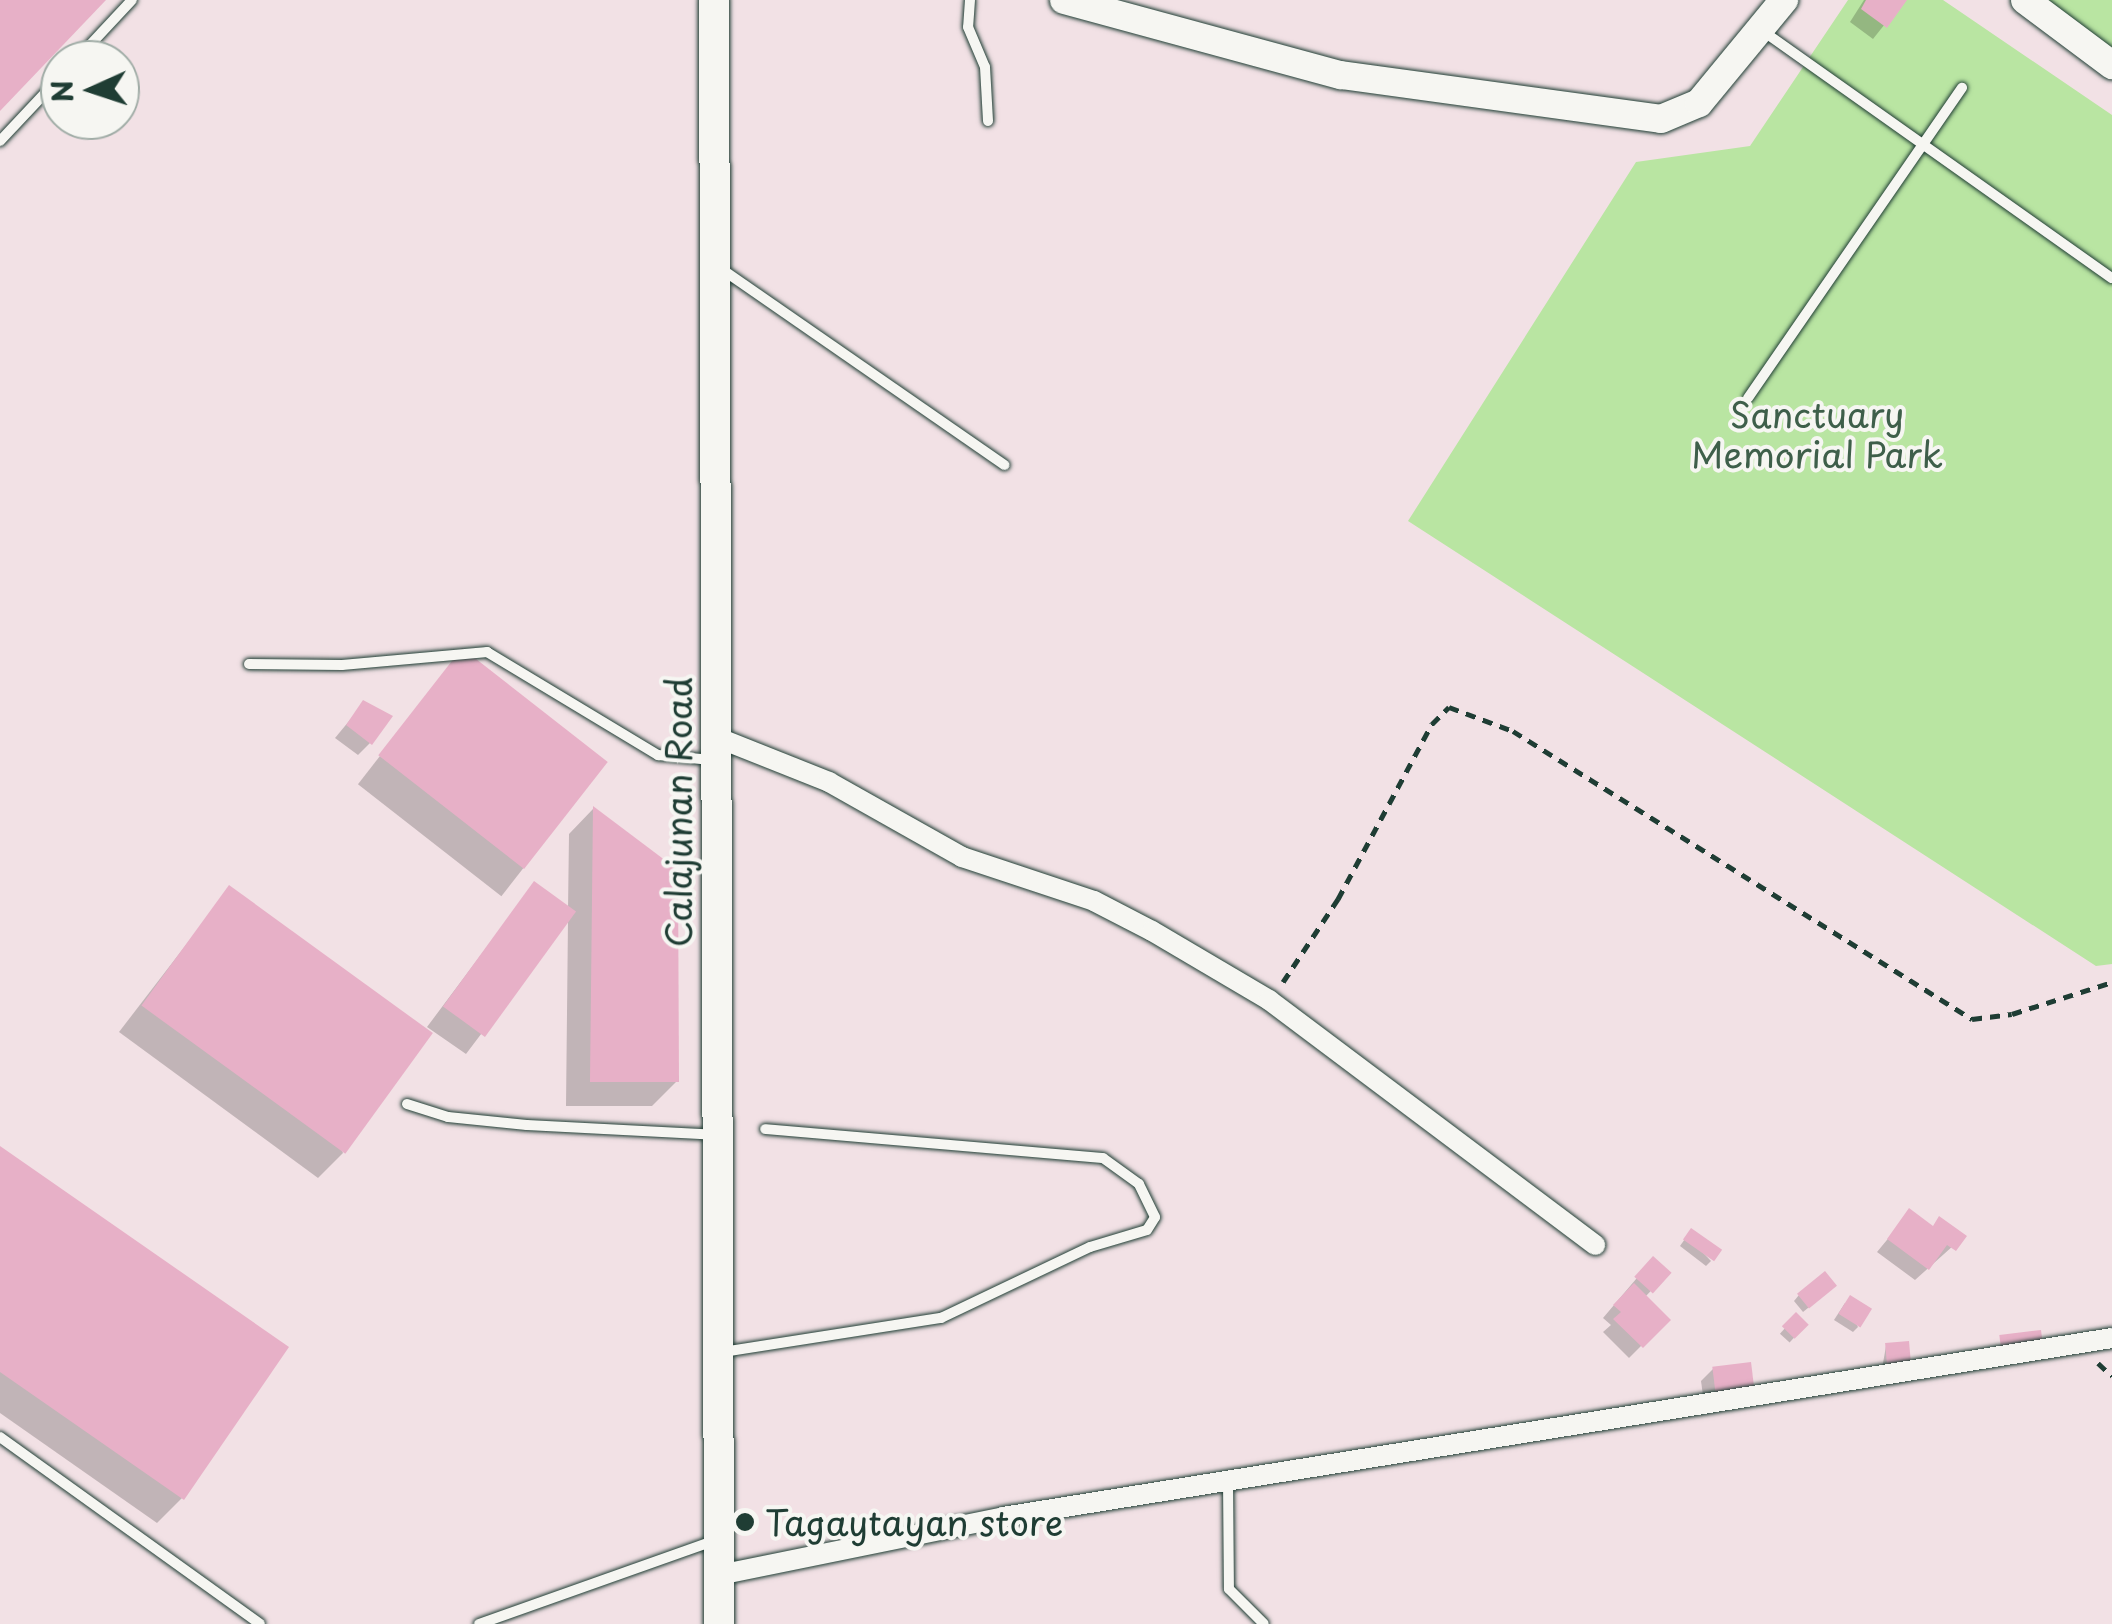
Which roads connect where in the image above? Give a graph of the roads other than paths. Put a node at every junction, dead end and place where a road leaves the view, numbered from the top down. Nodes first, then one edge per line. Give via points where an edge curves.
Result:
1 (132, 0) edge
2 (714, 0) edge
3 (970, 0) edge
4 (1064, 0) edge
5 (1784, 0) edge
6 (2024, 0) edge
7 (1759, 28) junction
8 (95, 40) edge
9 (2112, 64) edge
10 (1962, 88) dead end
11 (40, 98) edge
12 (988, 120) dead end
13 (0, 141) edge
14 (1924, 145) junction
15 (716, 264) junction
16 (2112, 278) edge
17 (1748, 398) dead end
18 (1004, 465) dead end
19 (250, 664) dead end
20 (716, 748) junction
21 (407, 1104) dead end
22 (764, 1129) dead end
23 (716, 1135) junction
24 (1596, 1245) dead end
25 (2112, 1338) edge
26 (718, 1354) junction
27 (0, 1437) edge
28 (1228, 1481) junction
29 (719, 1538) junction
30 (719, 1575) junction
31 (260, 1624) edge
32 (478, 1624) edge
33 (718, 1624) edge
34 (1264, 1624) edge

1 - 8 lane
2 - 15 main road, Calajunan Road
3 - 12 lane via 968,27 985,67
4 - 7 street via 1340,74 1628,118 1661,119 1698,103
5 - 7 street
6 - 9 street
7 - 14 lane
10 - 14 lane
11 - 13 lane
14 - 16 lane
14 - 17 lane
15 - 18 lane
15 - 20 main road, Calajunan Road
19 - 20 lane via 342,665 487,652 658,756 689,763
20 - 23 main road, Calajunan Road
20 - 24 street via 829,782 962,858 1094,901 1269,1000
21 - 23 lane via 448,1117 527,1125
22 - 26 lane via 1103,1158 1139,1184 1155,1217 1147,1230 1090,1247 940,1318
23 - 26 main road, Calajunan Road
25 - 28 street
26 - 29 main road, Calajunan Road
27 - 31 lane
28 - 30 street
28 - 34 lane via 1229,1589
29 - 30 main road, Calajunan Road
29 - 32 lane
30 - 33 main road, Calajunan Road

